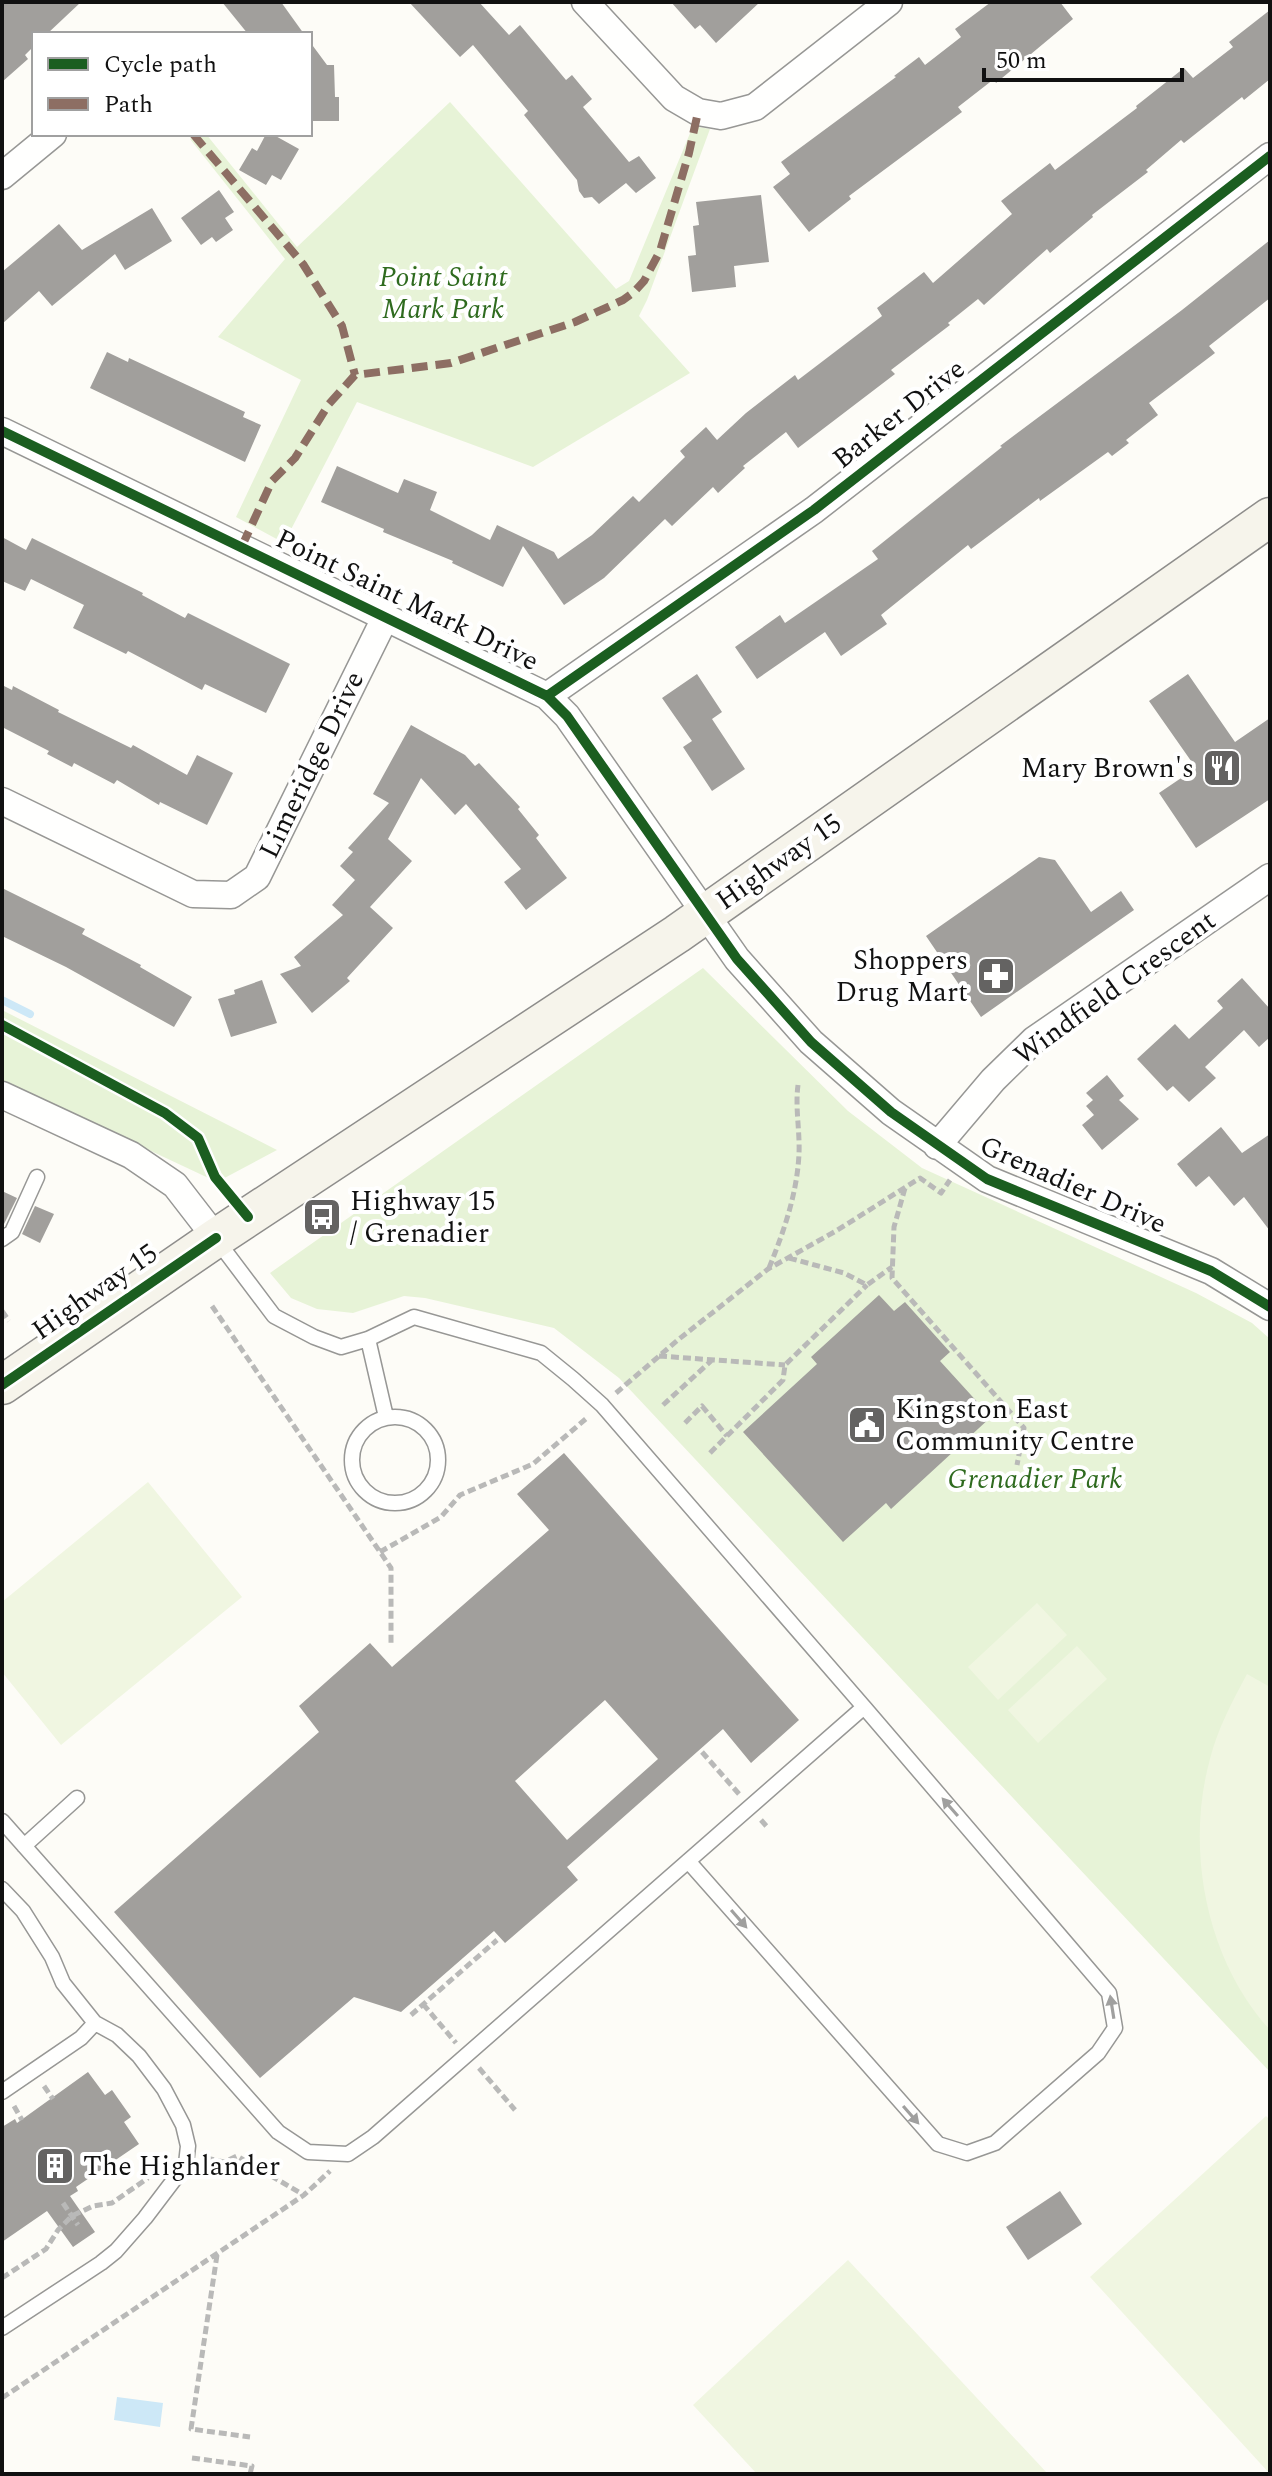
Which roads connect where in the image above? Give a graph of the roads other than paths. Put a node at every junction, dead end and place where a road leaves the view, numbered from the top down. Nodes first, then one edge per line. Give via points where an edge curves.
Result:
1 (585, 2) edge
2 (889, 2) edge
3 (51, 136) edge
4 (1270, 156) edge
5 (2, 176) edge
6 (2, 431) edge
7 (1270, 517) edge
8 (386, 616) junction
9 (547, 696) junction
10 (2, 801) edge
11 (1270, 877) edge
12 (705, 914) junction
13 (2, 1095) edge
14 (937, 1146) junction
15 (37, 1177) dead end
16 (216, 1238) junction
17 (2, 1239) edge
18 (1270, 1307) edge
19 (368, 1339) junction
20 (2, 1385) edge
21 (386, 1417) junction
22 (864, 1707) junction
23 (77, 1798) dead end
24 (2, 1821) edge
25 (24, 1846) junction
26 (688, 1861) junction
27 (2, 1889) edge
28 (95, 2023) junction
29 (7, 2097) edge
30 (2, 2328) edge

1 - 2 street via 674,98 698,112 721,116 755,107
3 - 5 street
4 - 9 street, Barker Drive via 814,510
6 - 8 street, Point Saint Mark Drive
7 - 12 main road, Highway 15
8 - 9 street, Point Saint Mark Drive
8 - 10 street, Limeridge Drive via 257,877 231,895 193,894
9 - 12 street, Point Saint Mark Drive via 567,716
11 - 14 street, Windfield Crescent via 1034,1040
12 - 14 street, Grenadier Drive via 737,959 811,1042
12 - 16 main road, Highway 15
13 - 16 street via 131,1155 175,1185
14 - 18 street, Grenadier Drive via 987,1179 1211,1271
15 - 17 lane via 12,1232
16 - 19 lane via 274,1316 341,1347
16 - 20 main road, Highway 15
19 - 21 lane
19 - 22 lane via 414,1317 541,1353 602,1405
21 - 21 lane via 361,1432 351,1459 361,1487 372,1497 401,1503 427,1490 439,1464 437,1449 432,1437 412,1420
22 - 26 lane
26 -> 22 lane via 938,2144 967,2153 995,2143 1087,2063 1115,2028 1109,1993
23 - 25 lane
24 - 25 lane
25 - 26 lane via 278,2132 308,2152 348,2154
27 - 28 lane via 23,1911 63,1983
28 - 29 lane
28 - 30 lane via 139,2056 164,2089 183,2125 186,2164 116,2251

